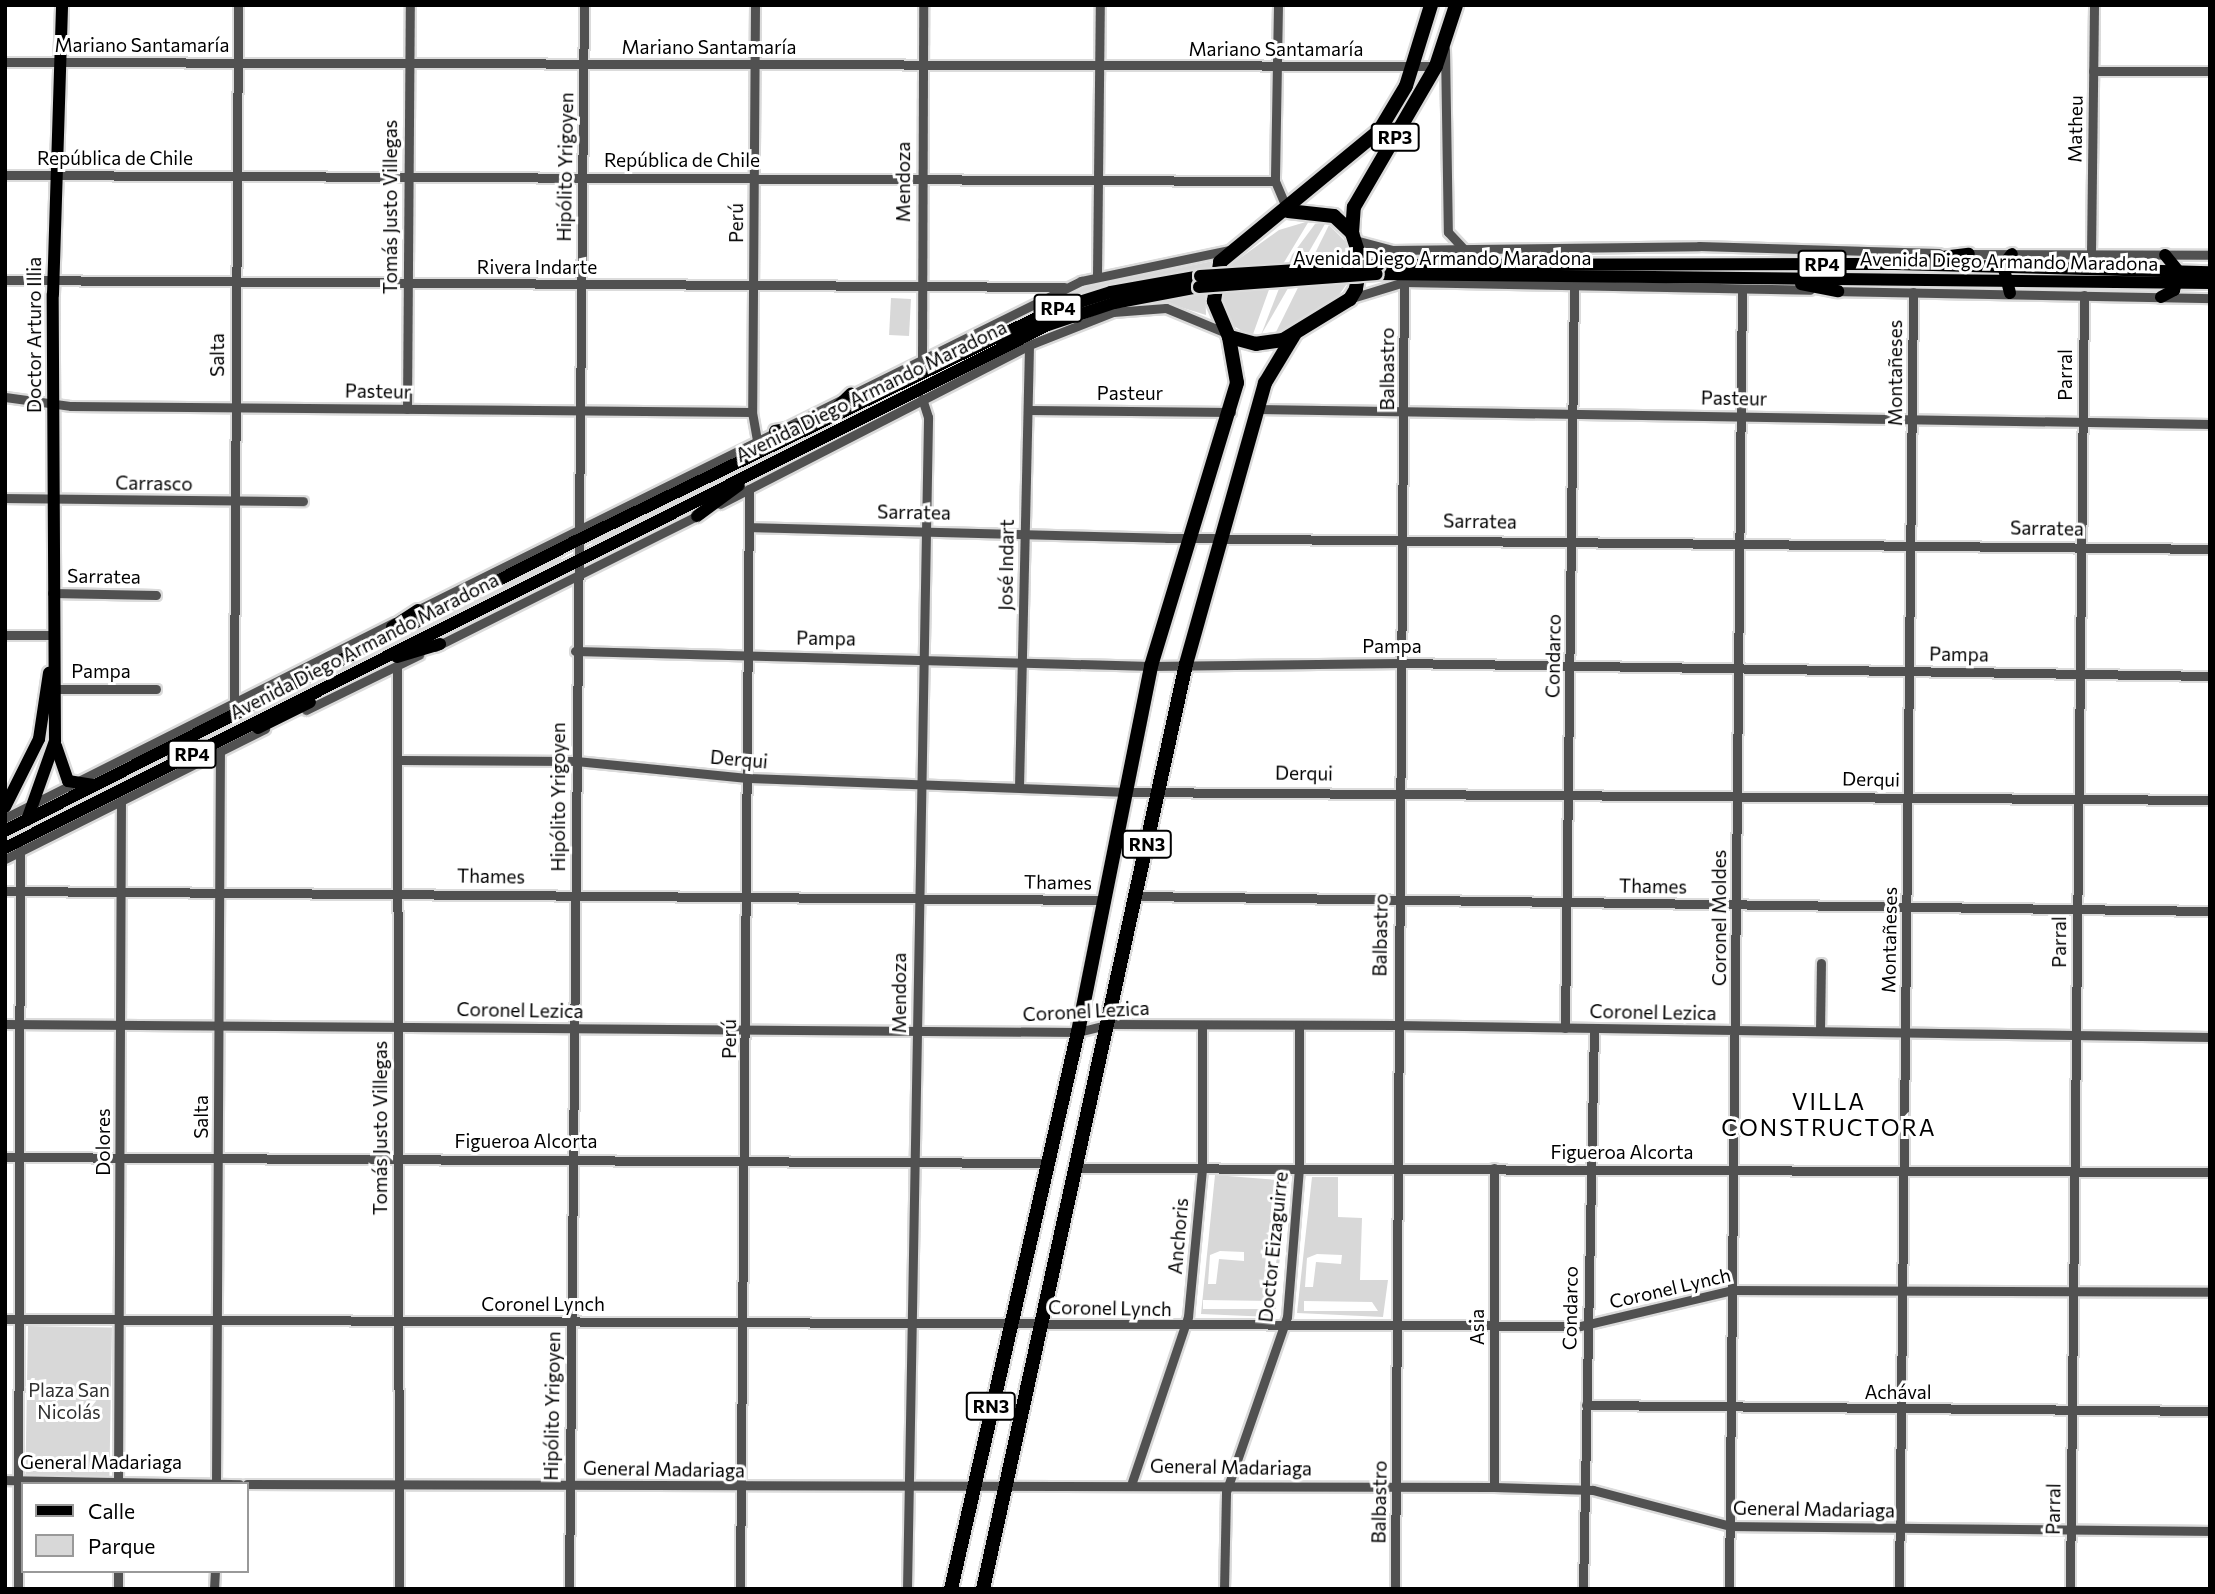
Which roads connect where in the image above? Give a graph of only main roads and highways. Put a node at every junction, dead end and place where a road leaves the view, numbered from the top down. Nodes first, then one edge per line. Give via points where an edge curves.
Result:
1 (62, 5) edge
2 (1431, 5) edge
3 (1456, 5) edge
4 (1288, 211) junction
5 (1354, 236) junction
6 (1969, 254) road end
7 (2012, 254) road end
8 (2165, 255) road end
9 (1895, 264) junction
10 (2003, 265) junction
11 (1378, 270) junction
12 (2210, 272) edge
13 (1767, 277) junction
14 (2178, 277) junction
15 (2002, 281) junction
16 (1200, 282) junction
17 (2210, 283) edge
18 (1838, 291) road end
19 (2010, 293) road end
20 (2161, 297) road end
21 (1226, 334) junction
22 (1294, 335) junction
23 (851, 394) road end
24 (821, 423) junction
25 (775, 431) road end
26 (766, 465) junction
27 (697, 516) road end
28 (418, 610) road end
29 (440, 644) road end
30 (363, 668) junction
31 (322, 670) junction
32 (351, 674) junction
33 (50, 689) junction
34 (224, 738) junction
35 (55, 741) junction
36 (99, 783) junction
37 (5, 807) edge
38 (26, 822) junction
39 (5, 831) edge
40 (20, 846) junction
41 (5, 848) edge
42 (951, 1589) edge
43 (983, 1589) edge

1 - 33 main road, Doctor Arturo Illia
2 - 4 highway, RP3 via 1412,68 1379,131
3 - 5 highway, RP3 via 1436,66 1360,196
4 - 5 highway via 1334,216
4 - 21 highway, RN3 via 1229,250 1213,289
5 - 22 highway, RN3 via 1362,270 1350,299
6 - 9 main road
7 - 10 main road
8 - 14 main road
9 - 10 main road, Avenida Diego Armando Maradona / RP4
9 - 11 main road, Avenida Diego Armando Maradona / RP4
10 - 14 main road, Avenida Diego Armando Maradona / RP4
10 - 15 main road
11 - 13 main road, Avenida Diego Armando Maradona / RP4
11 - 16 main road, Avenida Diego Armando Maradona / RP4, bridge
12 - 14 main road, Avenida Diego Armando Maradona / RP4
13 - 15 main road, Avenida Diego Armando Maradona / RP4
13 - 18 main road
14 - 15 main road, Avenida Diego Armando Maradona / RP4
14 - 17 main road, Avenida Diego Armando Maradona / RP4
14 - 20 main road
15 - 19 main road
16 - 24 main road, Avenida Diego Armando Maradona / RP4 via 1111,292 1051,311
16 - 26 main road, Avenida Diego Armando Maradona / RP4 via 1048,325
21 - 22 highway, RN3 via 1268,344
21 - 42 highway, RN3 via 1238,374 1231,412 1187,538 1151,666 1078,1032
22 - 43 highway, RN3 via 1274,362 1258,410 1186,664
23 - 24 main road
24 - 25 main road
24 - 31 main road, Avenida Diego Armando Maradona / RP4
26 - 27 main road
26 - 30 main road, Avenida Diego Armando Maradona / RP4
28 - 31 main road
29 - 30 main road
30 - 32 main road, Avenida Diego Armando Maradona / RP4
31 - 36 main road, Avenida Diego Armando Maradona / RP4
32 - 34 main road, Avenida Diego Armando Maradona / RP4
32 - 34 main road via 285,720
33 - 35 main road, Doctor Arturo Illia
33 - 37 main road, Doctor Arturo Illia via 39,739
34 - 40 main road, Avenida Diego Armando Maradona / RP4
35 - 36 main road via 73,784
35 - 38 main road, Doctor Arturo Illia via 39,800
36 - 38 main road, Avenida Diego Armando Maradona / RP4
38 - 39 main road, Avenida Diego Armando Maradona / RP4
38 - 40 main road, Doctor Arturo Illia
40 - 41 main road, Avenida Diego Armando Maradona / RP4

